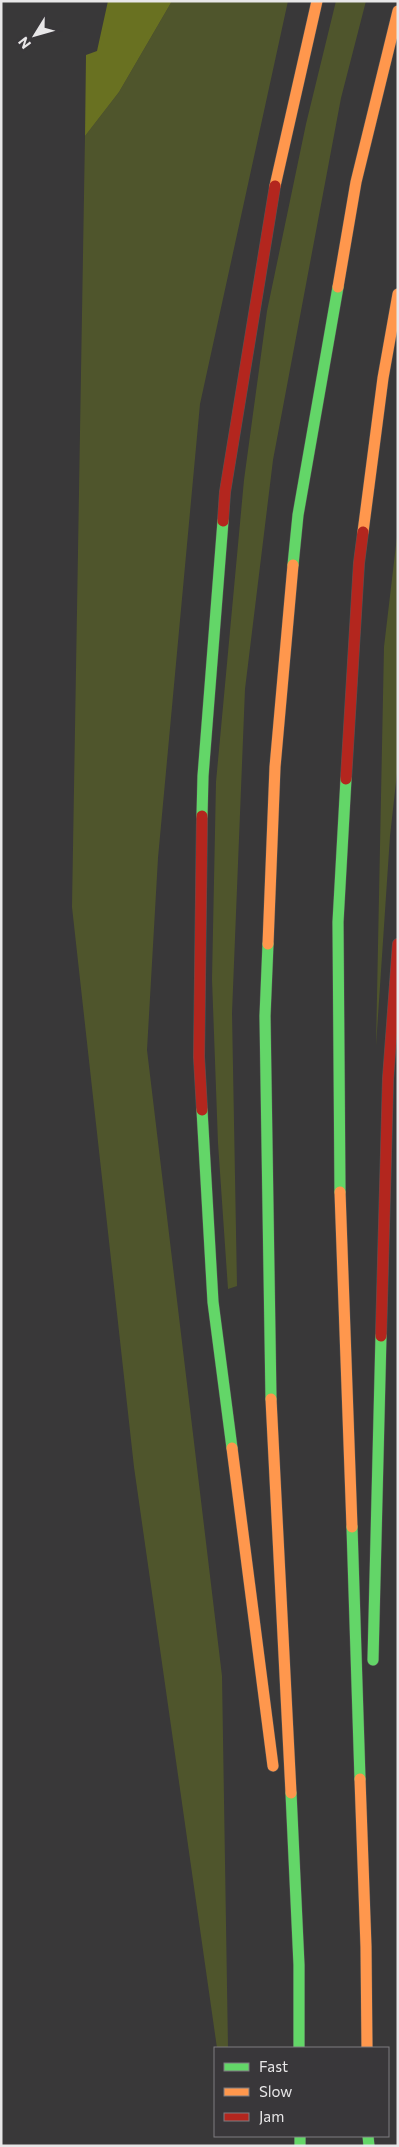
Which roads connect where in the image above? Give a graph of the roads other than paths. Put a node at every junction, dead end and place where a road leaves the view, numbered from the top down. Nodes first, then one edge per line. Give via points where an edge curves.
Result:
1 (317, 1) edge
2 (398, 11) edge
3 (398, 294) edge
4 (398, 944) edge
5 (373, 1668) dead end
6 (371, 1747) dead end
7 (275, 1777) dead end
8 (281, 1827) dead end
9 (366, 1947) junction
10 (299, 1965) junction
11 (299, 2047) edge
12 (367, 2047) edge

1 - 7 highway via 275,184 225,492 203,776 198,1057 213,1302
2 - 10 highway via 356,182 298,515 274,767 265,1016 271,1379
3 - 9 highway via 383,378 360,564 338,922 340,1191
4 - 5 highway via 388,1079
6 - 9 highway
8 - 10 highway
9 - 12 highway
10 - 11 highway

